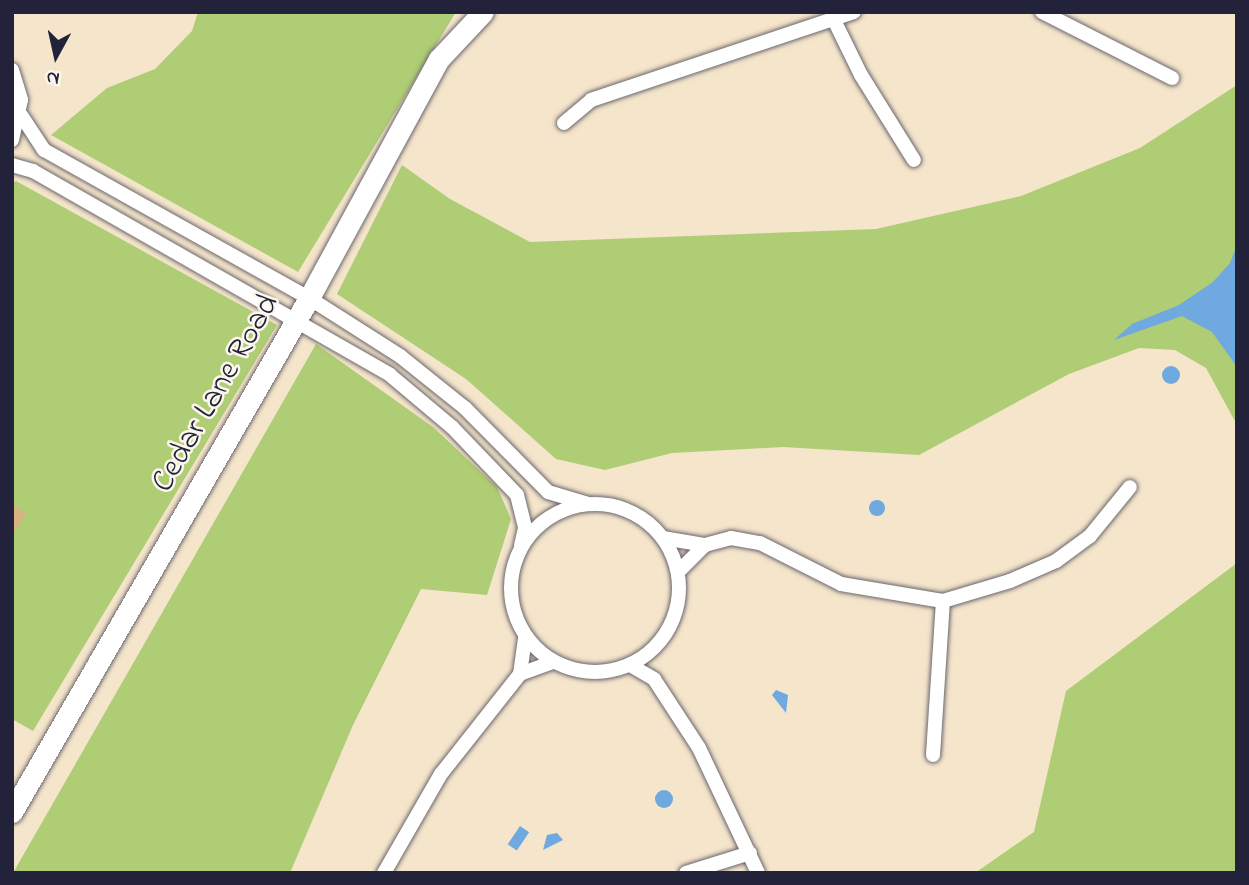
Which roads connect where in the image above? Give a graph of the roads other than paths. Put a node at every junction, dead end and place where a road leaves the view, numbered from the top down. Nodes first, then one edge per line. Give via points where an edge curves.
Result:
1 (483, 12) edge
2 (854, 12) edge
3 (1042, 12) edge
4 (834, 20) junction
5 (12, 69) edge
6 (1172, 78) dead end
7 (21, 114) junction
8 (564, 123) dead end
9 (12, 140) edge
10 (914, 160) dead end
11 (12, 165) edge
12 (309, 298) junction
13 (297, 319) junction
14 (1130, 487) dead end
15 (588, 504) junction
16 (663, 538) junction
17 (705, 545) junction
18 (521, 546) junction
19 (678, 572) junction
20 (943, 601) junction
21 (526, 637) junction
22 (657, 646) junction
23 (552, 662) junction
24 (630, 665) junction
25 (520, 674) junction
26 (654, 679) junction
27 (933, 755) dead end
28 (12, 812) edge
29 (750, 853) junction
30 (384, 873) edge
31 (686, 873) edge
32 (758, 873) edge

1 - 12 street, Cedar Lane Road via 439,60
2 - 4 street
3 - 6 street
4 - 8 street via 591,100
4 - 10 street via 861,75
5 - 7 street
7 - 9 street
7 - 12 street via 44,150
11 - 13 street via 33,171
12 - 13 street, Cedar Lane Road
12 - 15 street via 431,379 548,492
13 - 18 street via 390,375 495,467 523,511
13 - 28 street, Cedar Lane Road
14 - 20 street via 1090,536 1056,561 1010,581
15 - 16 street via 634,513
15 - 18 street via 548,517
16 - 17 street
16 - 19 street
17 - 19 street
17 - 20 street via 731,538 760,543 841,584
18 - 21 street via 512,567 510,598
19 - 22 street via 676,613
20 - 27 street
21 - 23 street
21 - 25 street
22 - 24 street
22 - 26 street
23 - 24 street via 591,673
23 - 25 street
24 - 26 street
25 - 30 street via 441,774
26 - 29 street via 699,748
29 - 31 street
29 - 32 street

